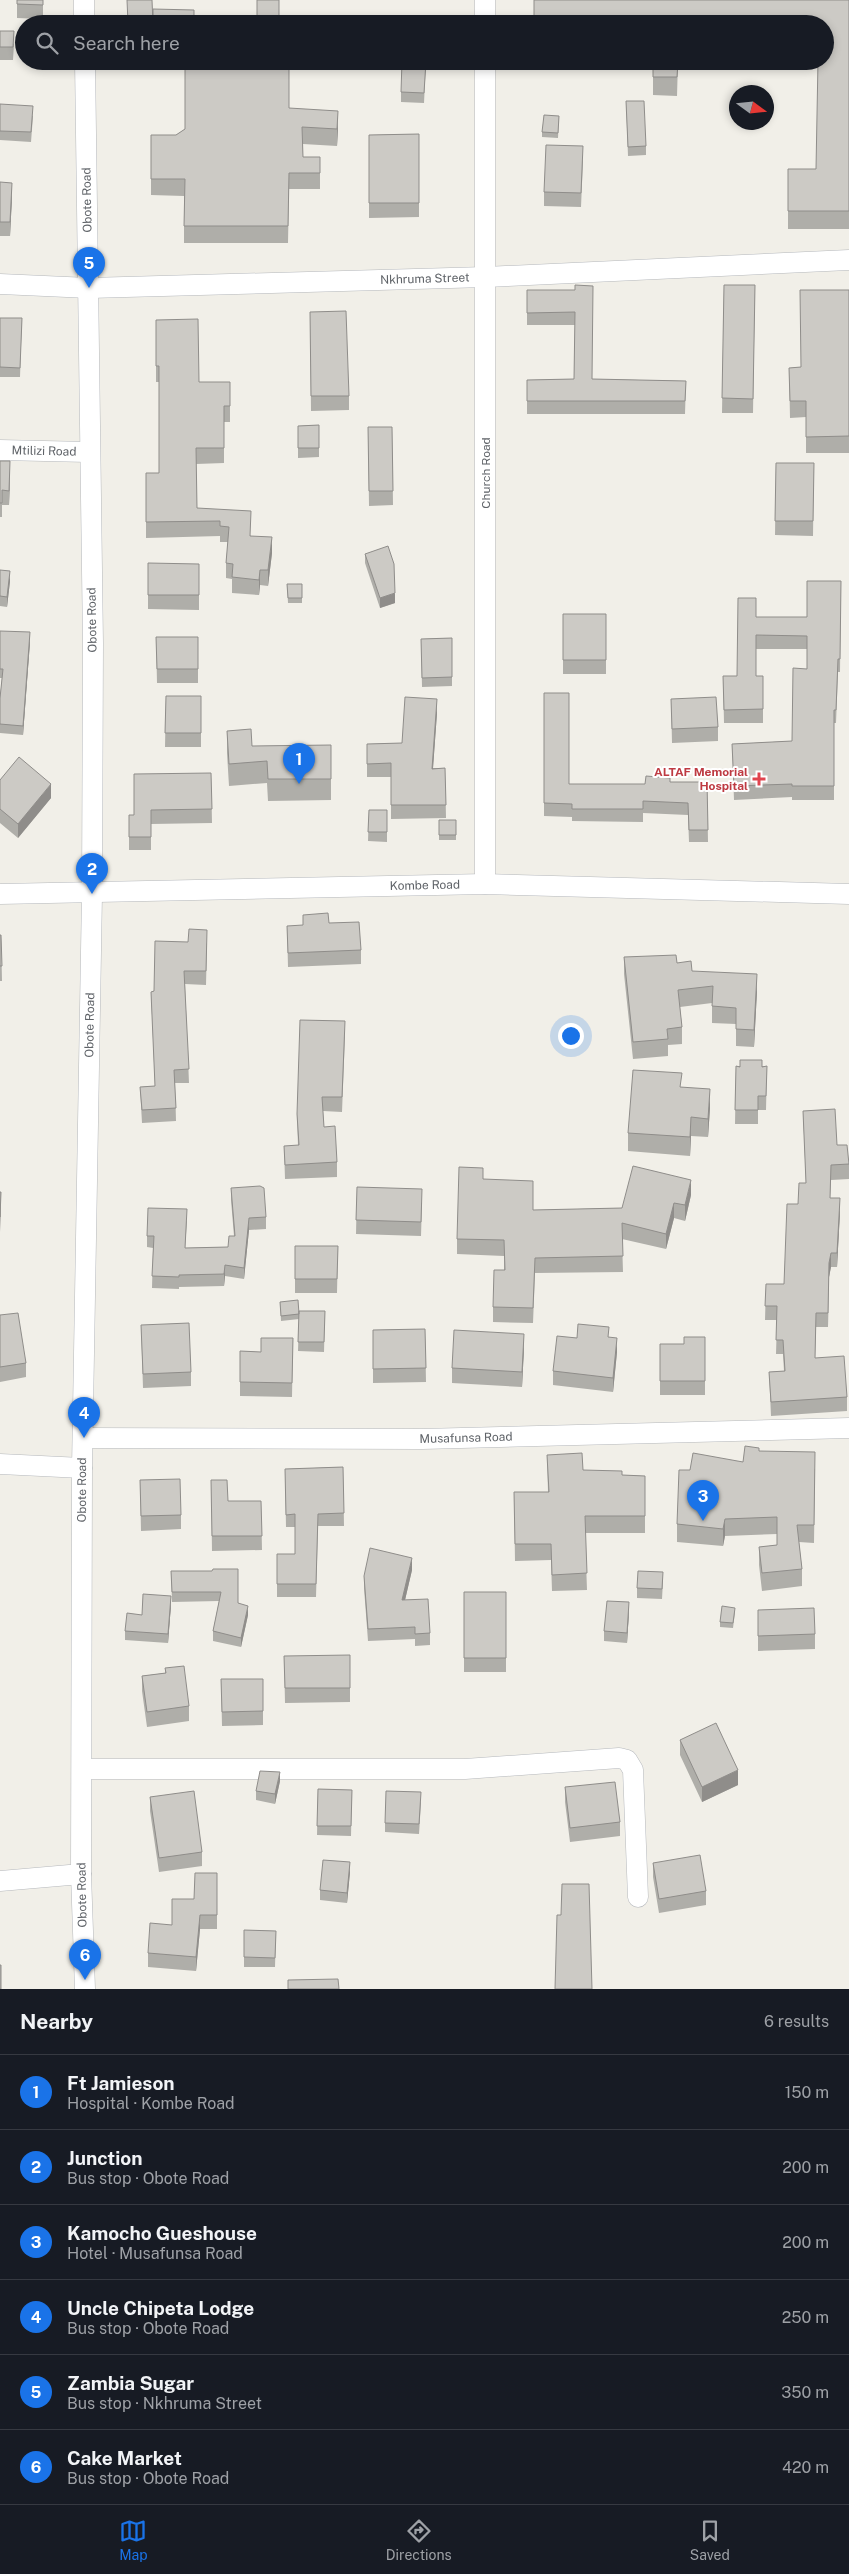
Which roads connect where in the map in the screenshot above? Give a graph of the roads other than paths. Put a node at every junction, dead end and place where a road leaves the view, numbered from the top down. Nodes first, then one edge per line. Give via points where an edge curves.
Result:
1 (84, 0) edge
2 (485, 0) edge
3 (84, 15) edge
4 (485, 15) edge
5 (85, 70) edge
6 (485, 70) edge
7 (849, 260) edge
8 (486, 277) junction
9 (0, 284) edge
10 (89, 288) junction
11 (0, 450) edge
12 (88, 452) junction
13 (485, 884) junction
14 (0, 894) edge
15 (92, 894) junction
16 (849, 894) edge
17 (849, 1428) edge
18 (84, 1438) junction
19 (0, 1464) edge
20 (82, 1468) junction
21 (82, 1769) junction
22 (81, 1874) junction
23 (0, 1880) edge
24 (638, 1897) dead end
25 (85, 1989) edge

1 - 3 street
2 - 4 street
5 - 10 street, Obote Road
6 - 8 street, Church Road
7 - 8 street, Nkhruma Street
8 - 10 street, Nkhruma Street
8 - 13 street, Church Road
9 - 10 street, Nkhruma Street
10 - 12 street, Obote Road
11 - 12 street, Mtilizi Road
12 - 15 street, Obote Road
13 - 15 street, Kombe Road
13 - 16 street, Kombe Road
14 - 15 street, Kombe Road
15 - 18 street, Obote Road
17 - 18 street, Musafunsa Road via 422,1439
18 - 20 street, Obote Road
19 - 20 street
20 - 21 street, Obote Road
21 - 22 street, Obote Road
21 - 24 street via 465,1769 619,1758 627,1760 633,1770
22 - 23 street
22 - 25 street, Obote Road

